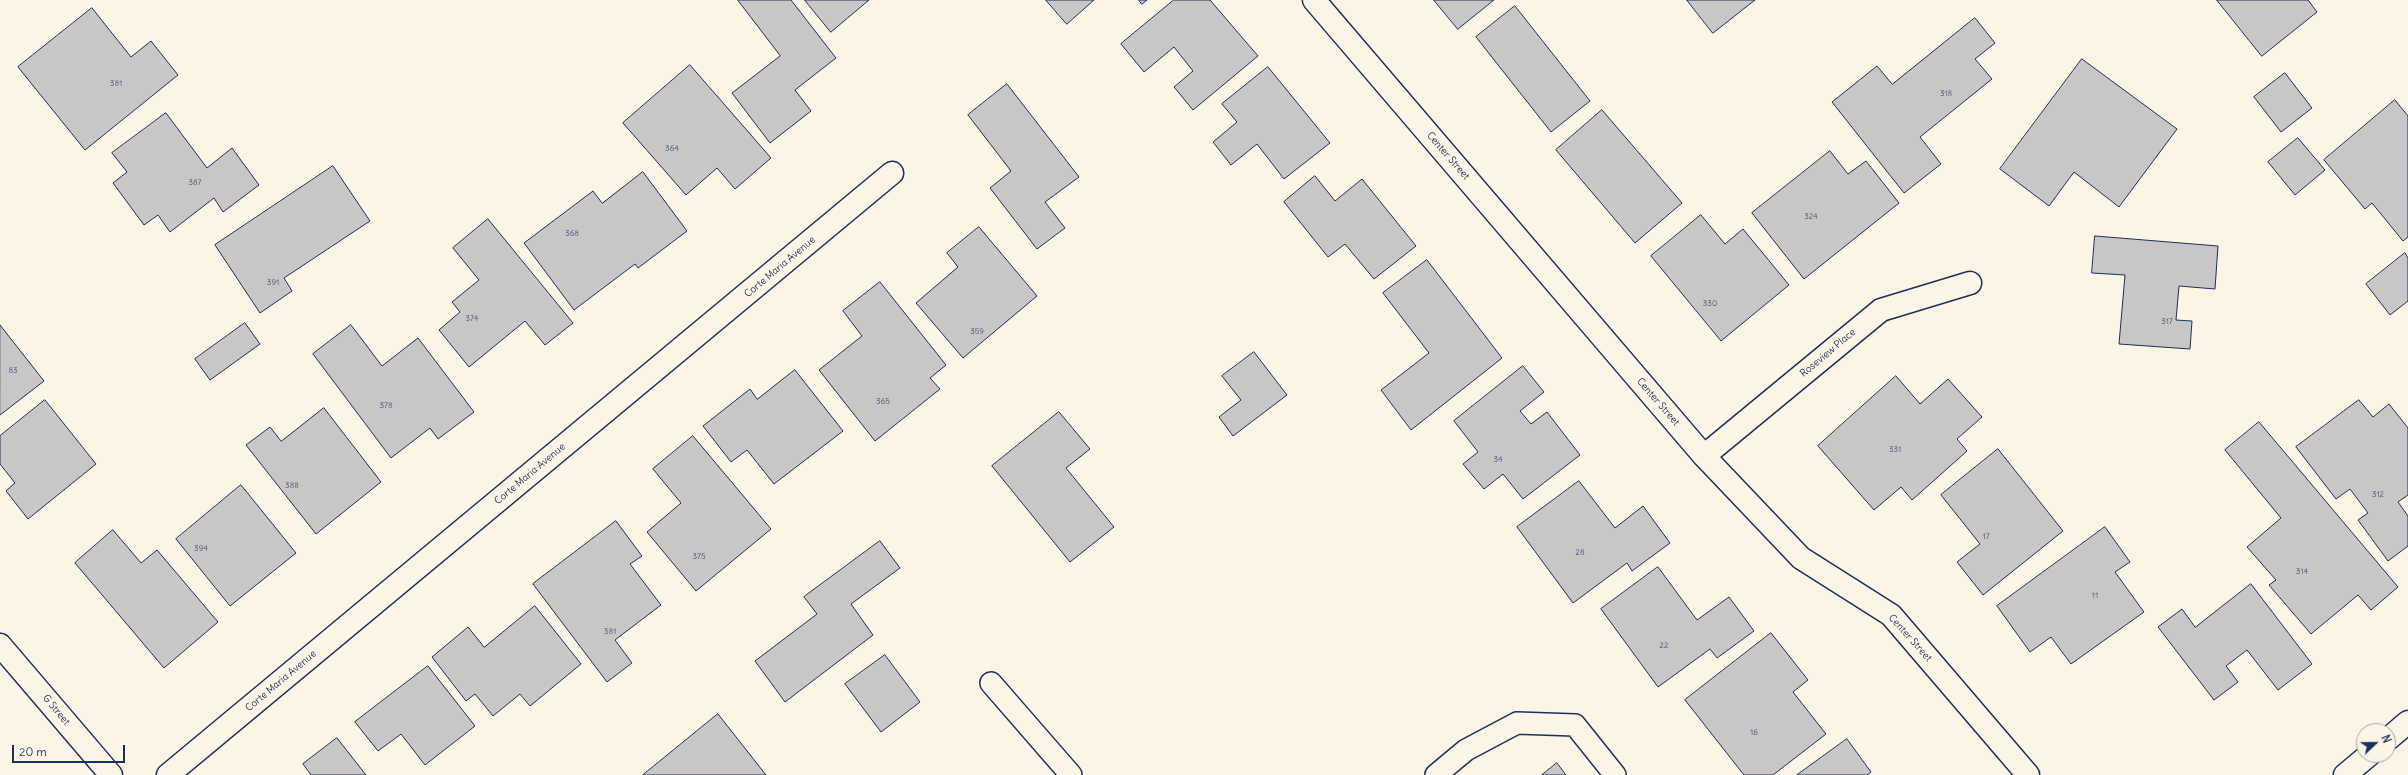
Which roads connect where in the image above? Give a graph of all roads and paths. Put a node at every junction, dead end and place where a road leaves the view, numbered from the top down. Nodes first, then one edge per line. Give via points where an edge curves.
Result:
1 (1314, 0) edge
2 (892, 173) dead end
3 (1970, 283) dead end
4 (1704, 456) junction
5 (0, 645) edge
6 (991, 683) dead end
7 (2408, 722) edge
8 (2396, 732) edge
9 (2359, 763) edge
10 (111, 775) edge
11 (168, 775) edge
12 (1071, 775) edge
13 (1436, 775) edge
14 (1615, 775) edge
15 (2028, 775) edge
16 (2345, 775) edge

1 - 4 street, Center Street
2 - 11 street, Corte Maria Avenue
3 - 4 street, Roseview Place via 1881,310
4 - 15 street, Center Street via 1801,558 1891,615
5 - 10 street, G Street
6 - 12 lane
7 - 8 street
9 - 16 street
13 - 14 lane via 1466,750 1518,723 1575,725

